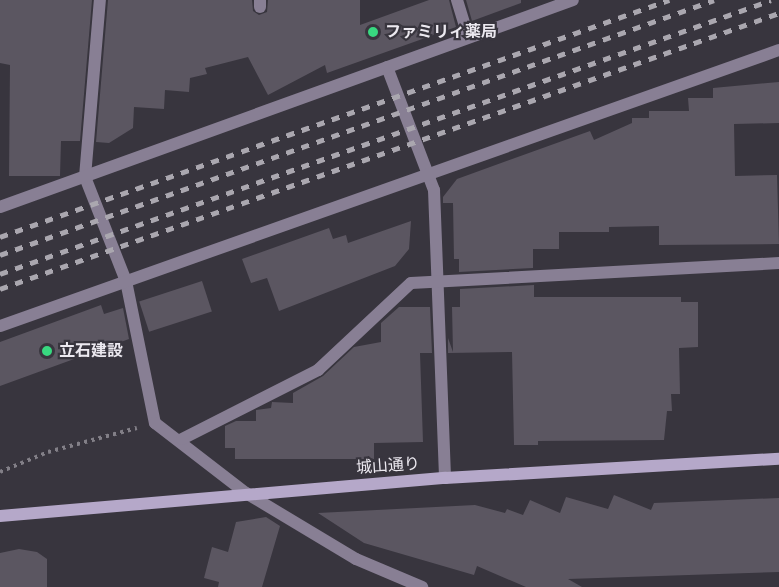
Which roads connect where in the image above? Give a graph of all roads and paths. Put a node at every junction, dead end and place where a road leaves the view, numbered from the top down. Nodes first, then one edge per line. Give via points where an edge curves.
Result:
1 (100, 0) edge
2 (457, 0) edge
3 (568, 1) edge
4 (468, 36) junction
5 (779, 50) edge
6 (387, 67) junction
7 (426, 173) junction
8 (85, 177) junction
9 (0, 207) edge
10 (779, 263) edge
11 (126, 281) junction
12 (439, 281) junction
13 (0, 326) edge
14 (155, 423) junction
15 (182, 440) junction
16 (779, 459) edge
17 (0, 472) edge
18 (445, 478) junction
19 (246, 493) junction
20 (0, 516) edge
21 (422, 587) edge

1 - 8 street
2 - 4 street
3 - 4 street
4 - 6 street
5 - 7 street
6 - 7 street
6 - 8 street
7 - 11 street
7 - 12 street via 434,190
8 - 9 street
8 - 11 street
10 - 12 street
11 - 13 street
11 - 14 street
12 - 15 street via 411,283 318,370
12 - 18 street
14 - 15 street
14 - 17 path via 48,452
15 - 19 street
16 - 18 street, 城山通り
18 - 19 street, 城山通り
19 - 20 street, 城山通り
19 - 21 street via 356,559

